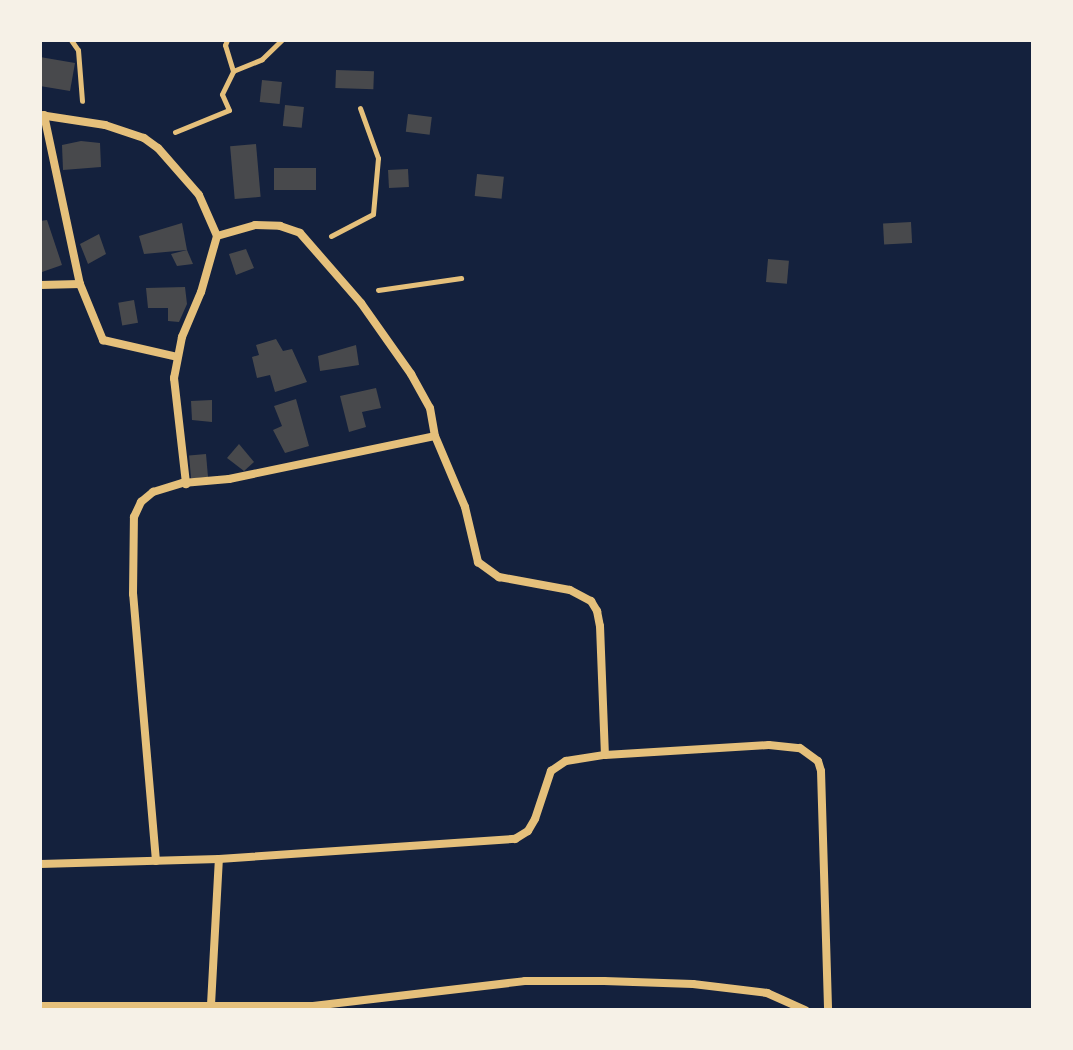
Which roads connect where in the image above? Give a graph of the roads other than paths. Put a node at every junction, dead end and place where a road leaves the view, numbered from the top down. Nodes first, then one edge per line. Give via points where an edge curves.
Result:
1 (42, 115) edge
2 (217, 236) junction
3 (80, 284) junction
4 (40, 285) edge
5 (177, 357) junction
6 (435, 436) junction
7 (186, 484) junction
8 (605, 755) junction
9 (219, 859) junction
10 (156, 861) junction
11 (40, 864) edge
12 (211, 1005) junction
13 (40, 1006) edge
14 (313, 1008) edge
15 (805, 1010) edge
16 (828, 1010) edge

1 - 2 street via 126,131 158,148 199,195
1 - 3 street
2 - 5 street
2 - 6 street via 255,225 300,233 361,303 411,374 430,408
3 - 4 street
3 - 5 street via 107,343
5 - 7 street via 174,400
6 - 7 street
6 - 8 street via 465,507 478,562 499,577 582,593 597,611
7 - 10 street via 153,492 134,517 133,594
8 - 9 street via 557,764 535,819 515,839
8 - 16 street via 787,746 818,761
9 - 10 street
9 - 12 street
10 - 11 street
12 - 13 street
12 - 14 street
14 - 15 street via 525,981 604,981 767,993

